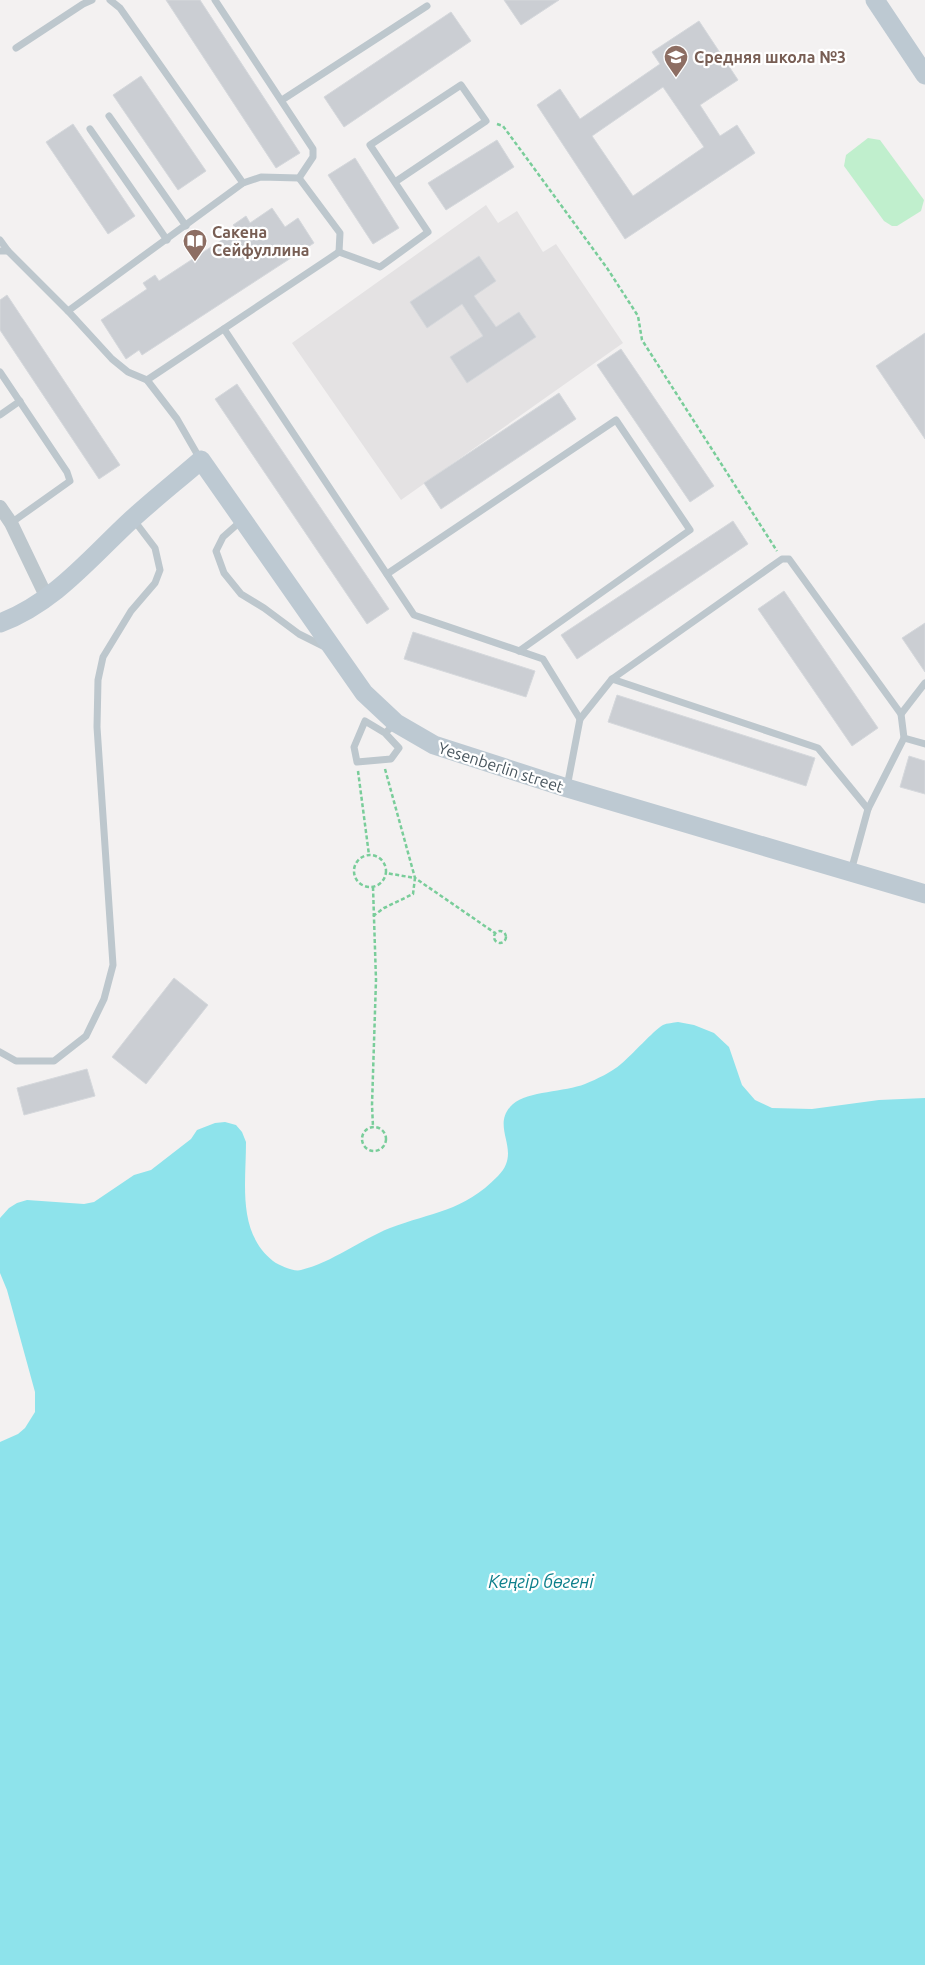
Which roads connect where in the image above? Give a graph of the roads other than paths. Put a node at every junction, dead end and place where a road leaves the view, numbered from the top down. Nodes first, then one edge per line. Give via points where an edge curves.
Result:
1 (92, 0) edge
2 (110, 0) edge
3 (215, 0) edge
4 (875, 0) edge
5 (427, 6) dead end
6 (16, 48) dead end
7 (925, 75) edge
8 (282, 100) junction
9 (109, 116) dead end
10 (90, 129) dead end
11 (299, 178) junction
12 (395, 182) junction
13 (243, 184) junction
14 (186, 226) junction
15 (0, 240) edge
16 (167, 240) junction
17 (0, 251) edge
18 (8, 251) junction
19 (339, 252) junction
20 (68, 311) junction
21 (224, 329) junction
22 (0, 372) edge
23 (147, 380) junction
24 (20, 401) junction
25 (0, 415) edge
26 (201, 460) junction
27 (0, 507) edge
28 (132, 519) junction
29 (243, 519) junction
30 (10, 523) junction
31 (387, 574) junction
32 (47, 598) junction
33 (0, 623) edge
34 (519, 651) junction
35 (335, 652) junction
36 (612, 679) junction
37 (925, 683) edge
38 (901, 714) junction
39 (580, 719) junction
40 (391, 728) junction
41 (904, 738) junction
42 (925, 744) edge
43 (567, 788) junction
44 (868, 809) junction
45 (851, 871) junction
46 (925, 894) edge
47 (0, 1052) edge

1 - 6 lane
2 - 13 lane via 120,8
3 - 8 lane
4 - 7 street
5 - 8 lane
8 - 11 lane via 313,149 313,157
9 - 14 lane
10 - 16 lane
11 - 13 lane via 261,177
11 - 19 lane via 340,233
12 - 12 lane via 370,145 461,85 486,121
12 - 19 lane via 428,232 380,267
13 - 14 lane
14 - 16 lane
15 - 18 lane
16 - 20 lane
17 - 18 lane
18 - 20 lane
19 - 21 lane
20 - 23 lane via 112,359 128,372
21 - 23 lane
21 - 31 lane
22 - 24 lane
23 - 26 lane via 177,419
24 - 25 lane
24 - 30 lane via 70,481
26 - 28 street
26 - 29 street, Yesenberlin street
27 - 30 street
28 - 32 street
28 - 47 lane via 155,548 160,570 103,657 98,680 97,727 113,965 104,1000 86,1036 54,1061 16,1061
29 - 35 street, Yesenberlin street
29 - 35 lane via 223,537 216,551 224,573 241,594 299,634
30 - 32 street
31 - 34 lane via 414,615
31 - 34 lane via 616,420 690,530
32 - 33 street
34 - 39 lane via 542,659
35 - 40 street, Yesenberlin street
36 - 38 lane via 782,558 789,559
36 - 39 lane
36 - 44 lane via 818,748
37 - 38 lane
38 - 41 lane
39 - 43 lane
40 - 40 lane via 365,721 354,747 357,762 391,759 399,748
40 - 43 street, Yesenberlin street
41 - 42 lane
41 - 44 lane
43 - 45 street, Yesenberlin street
44 - 45 lane
45 - 46 street, Yesenberlin street

